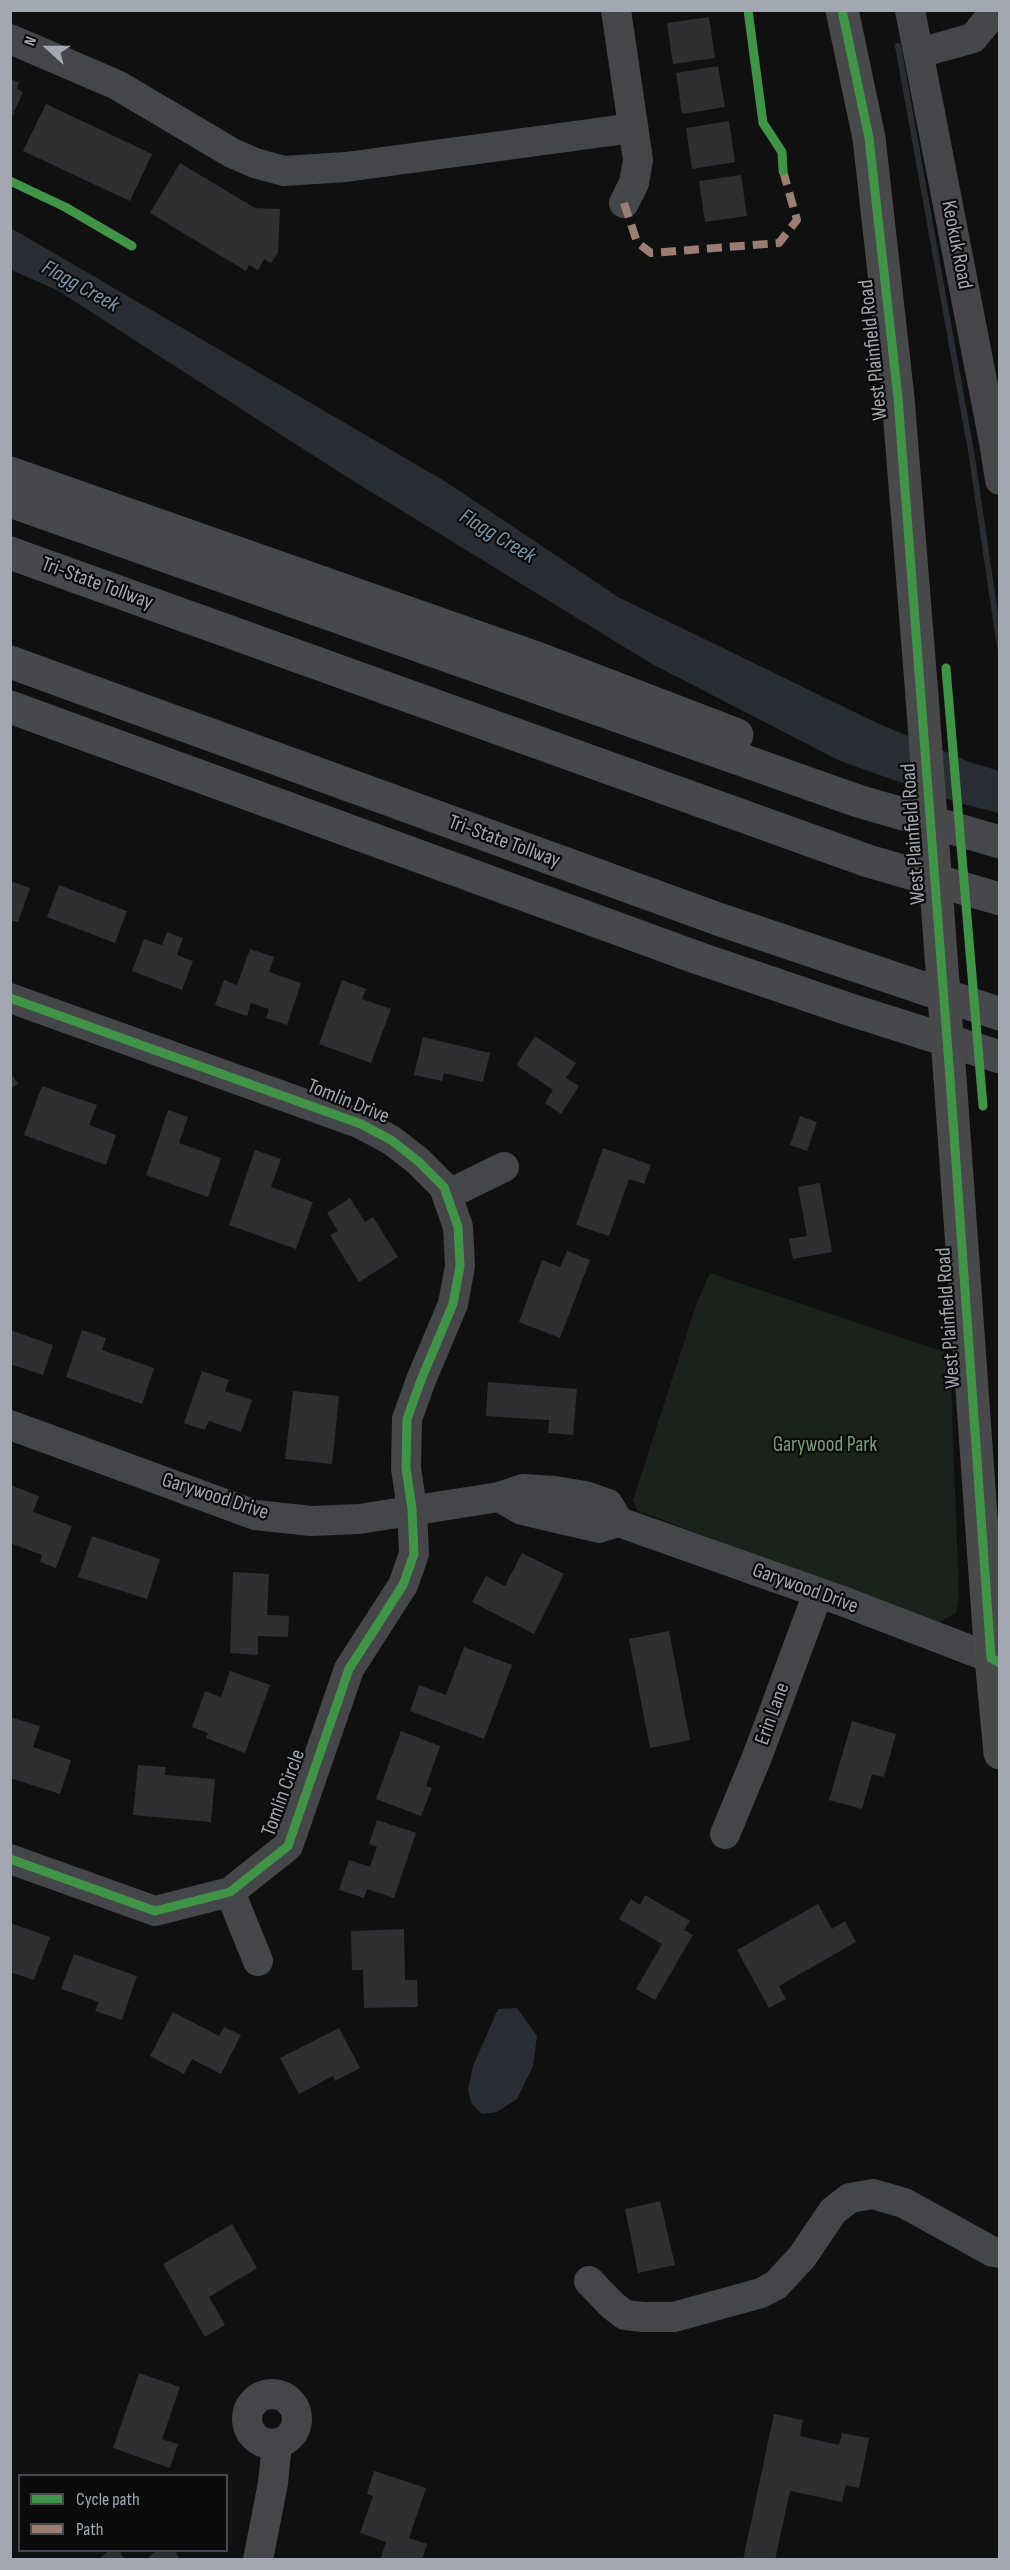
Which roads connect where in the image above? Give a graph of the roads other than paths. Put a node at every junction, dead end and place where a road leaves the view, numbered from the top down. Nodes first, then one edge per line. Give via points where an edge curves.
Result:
1 (616, 10) edge
2 (842, 10) edge
3 (910, 10) edge
4 (996, 10) edge
5 (10, 39) edge
6 (919, 52) junction
7 (633, 128) junction
8 (624, 202) dead end
9 (997, 441) edge
10 (10, 472) edge
11 (999, 480) edge
12 (10, 501) edge
13 (10, 553) edge
14 (10, 662) edge
15 (10, 707) edge
16 (858, 801) junction
17 (999, 842) edge
18 (999, 899) edge
19 (10, 998) edge
20 (999, 1014) edge
21 (999, 1057) edge
22 (504, 1167) dead end
23 (447, 1196) junction
24 (10, 1425) edge
25 (412, 1509) junction
26 (818, 1593) junction
27 (996, 1659) edge
28 (999, 1753) edge
29 (725, 1833) dead end
30 (10, 1859) edge
31 (230, 1892) junction
32 (258, 1961) dead end
33 (999, 2253) edge
34 (590, 2280) dead end
35 (277, 2444) dead end
36 (258, 2559) edge

1 - 7 street
2 - 27 main road, West Plainfield Road, bridge via 869,138 898,398
3 - 6 street, Keokuk Road
4 - 6 street via 973,38
5 - 7 street via 117,85 232,153 284,171 345,167
6 - 9 street, Keokuk Road
7 - 8 street via 638,160 634,183
9 - 11 street, Keokuk Road
10 - 16 highway via 534,657 813,764
12 - 16 highway
13 - 18 highway, Tri-State Tollway via 868,861
14 - 20 highway, Tri-State Tollway via 718,919
15 - 21 highway, Tri-State Tollway via 698,958
16 - 17 highway
19 - 23 street, Tomlin Drive via 361,1124 418,1161 444,1186
22 - 23 street
23 - 25 street, Tomlin Drive via 458,1227 460,1266 453,1304 407,1419 406,1468
24 - 25 street, Garywood Drive via 255,1515 311,1521 359,1519
25 - 26 street, Garywood Drive via 499,1497 522,1510 599,1528 619,1522
25 - 31 street, Tomlin Circle via 414,1554 403,1585 349,1669 288,1846
26 - 27 street, Garywood Drive
26 - 29 street, Erin Lane
27 - 28 main road, West Plainfield Road
30 - 31 street, Tomlin Circle via 155,1911
31 - 32 street
33 - 34 street via 904,2203 873,2194 850,2198 833,2211 802,2257 776,2285 761,2293 674,2317 643,2317 626,2315 612,2306
35 - 36 street

